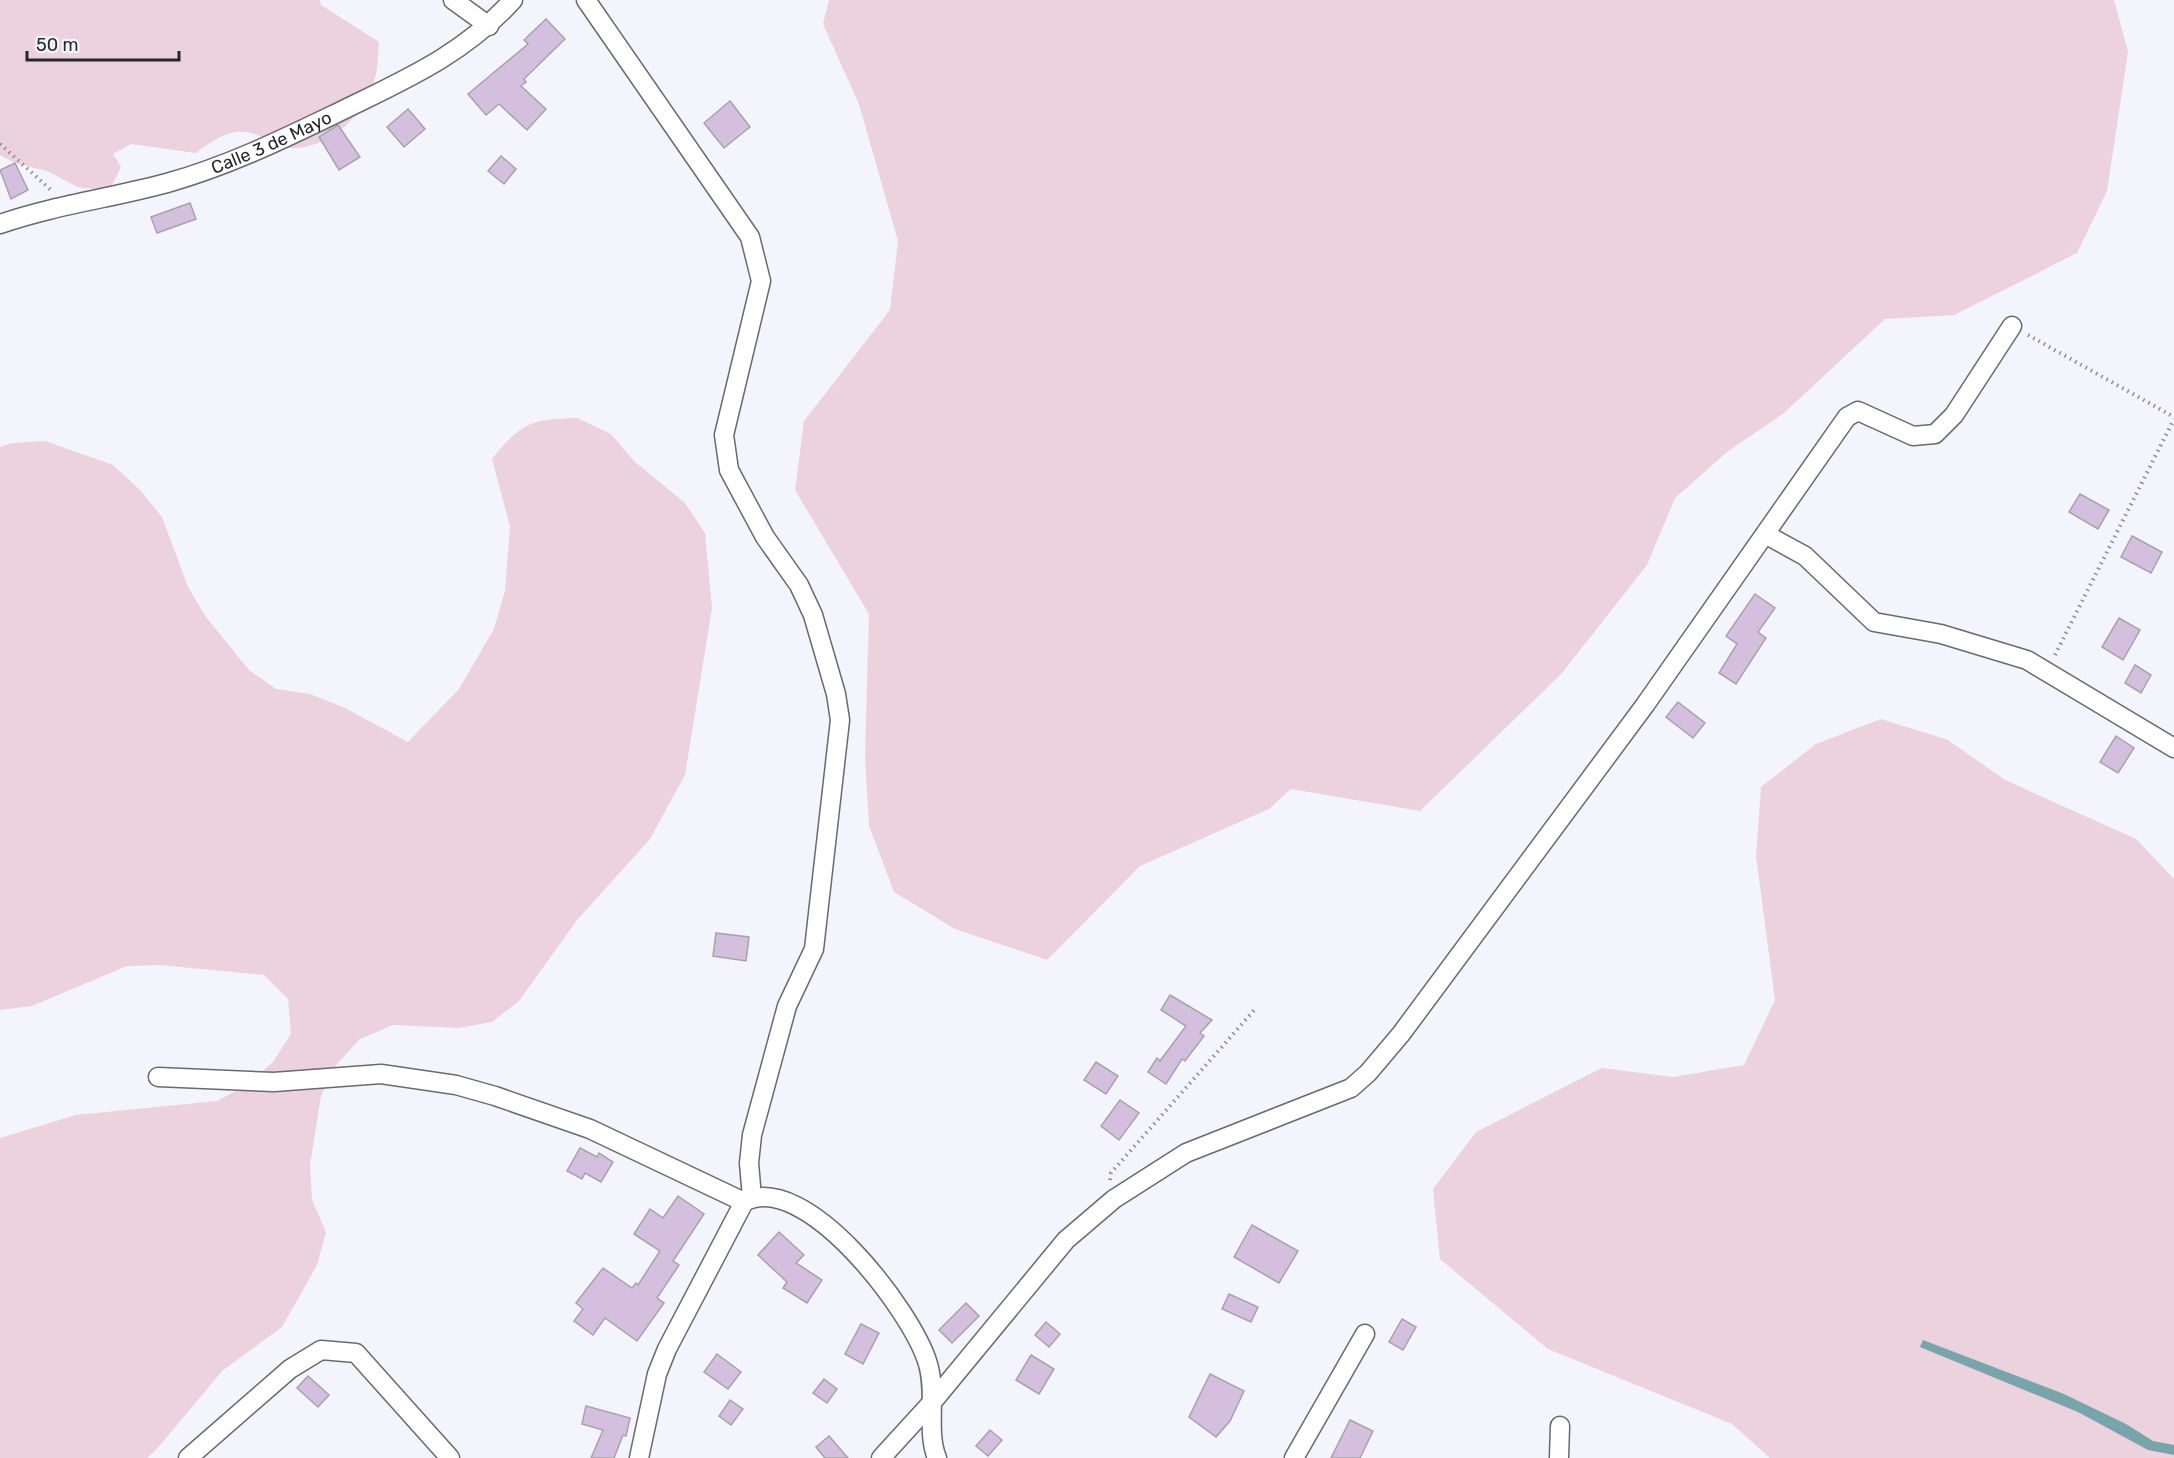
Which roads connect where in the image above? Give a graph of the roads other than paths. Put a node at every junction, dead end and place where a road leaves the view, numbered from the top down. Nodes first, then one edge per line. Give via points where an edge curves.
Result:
1 (453, 0) edge
2 (513, 0) edge
3 (586, 0) edge
4 (489, 26) junction
5 (0, 224) edge
6 (2012, 326) road end
7 (1765, 534) junction
8 (2174, 748) edge
9 (158, 1077) dead end
10 (748, 1200) junction
11 (1365, 1334) dead end
12 (934, 1400) junction
13 (1560, 1426) dead end
14 (188, 1458) edge
15 (450, 1458) edge
16 (639, 1458) edge
17 (881, 1458) edge
18 (937, 1458) edge
19 (1294, 1458) edge
20 (1560, 1458) edge

1 - 4 street
2 - 4 street, Calle 3 de Mayo
3 - 10 street via 750,237 761,281 724,435 729,470 813,615 840,720 814,949 787,1006 752,1135
4 - 5 street, Calle 3 de Mayo via 435,64 231,163
6 - 7 street via 1954,415 1935,434 1913,436 1858,411 1847,417
7 - 8 street via 1805,556 1874,622 1941,634 2027,660
7 - 12 street via 1646,705 1368,1073 1351,1088 1186,1153 1105,1207 1066,1240
9 - 10 street via 274,1082 381,1074 456,1085 590,1129
10 - 12 street via 766,1196 793,1203 874,1272 894,1299 928,1363
10 - 16 street via 667,1349 657,1374
11 - 19 street
12 - 17 street
12 - 18 street via 932,1447
13 - 20 street
14 - 15 street via 290,1369 321,1350 356,1353

